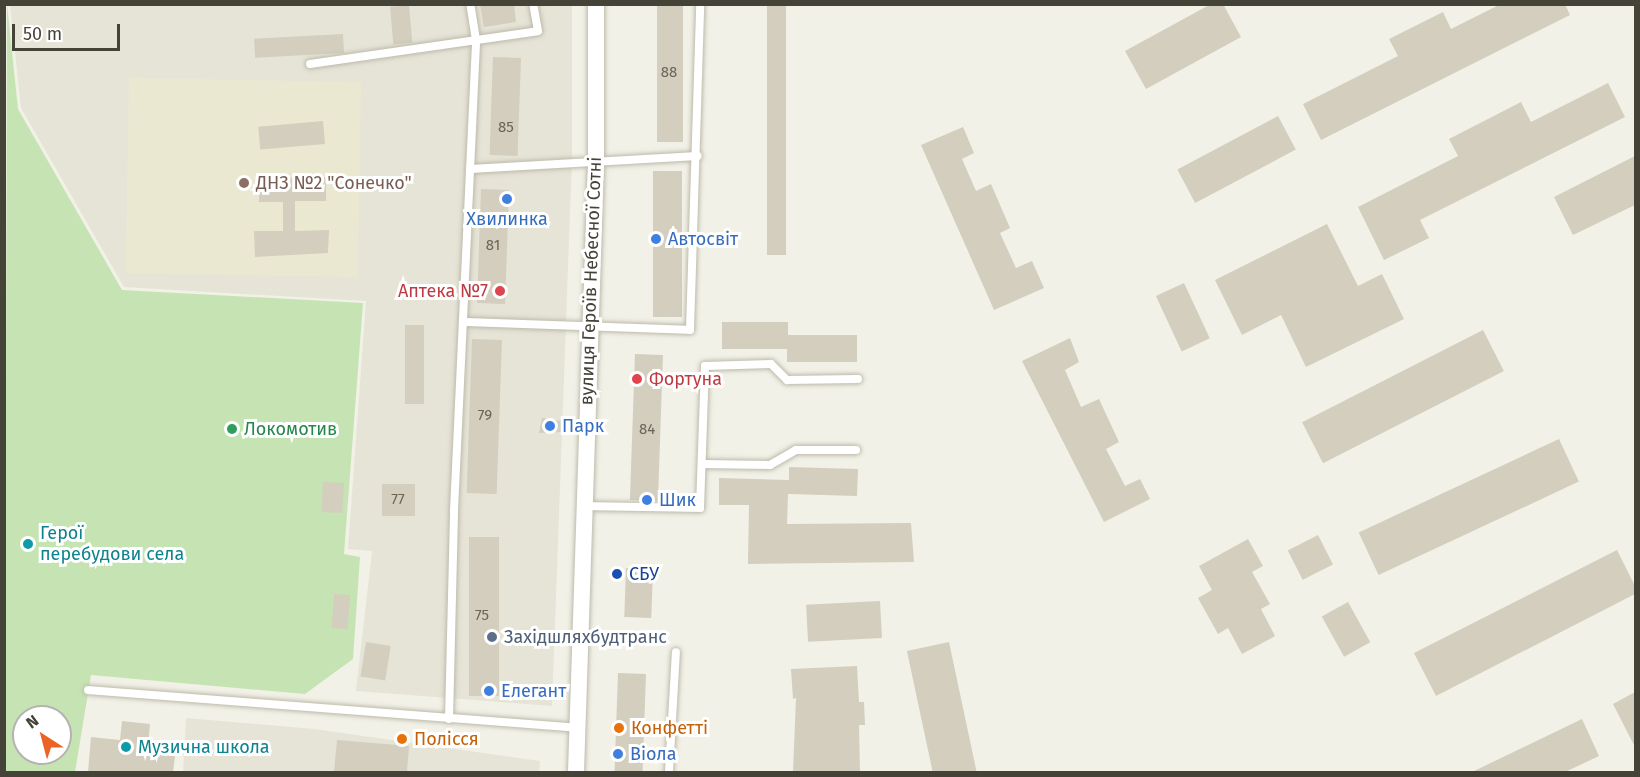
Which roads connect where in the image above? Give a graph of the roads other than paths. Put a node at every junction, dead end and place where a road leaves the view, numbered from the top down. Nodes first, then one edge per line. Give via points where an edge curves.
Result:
1 (470, 4) edge
2 (533, 4) edge
3 (596, 4) edge
4 (700, 4) edge
5 (476, 40) junction
6 (310, 64) dead end
7 (698, 156) junction
8 (596, 162) junction
9 (470, 169) junction
10 (463, 322) junction
11 (591, 328) junction
12 (858, 379) dead end
13 (856, 450) dead end
14 (702, 464) junction
15 (584, 506) junction
16 (676, 652) dead end
17 (88, 690) dead end
18 (449, 718) junction
19 (577, 728) junction
20 (576, 772) edge
21 (669, 772) edge

1 - 5 lane
2 - 5 lane via 538,31
3 - 8 street, вулиця Героїв Небесної Сотні
4 - 7 lane
5 - 6 lane
5 - 9 lane
7 - 8 lane
7 - 11 lane via 690,330
8 - 9 lane
8 - 11 street, вулиця Героїв Небесної Сотні
9 - 10 lane
10 - 11 lane
10 - 18 lane
11 - 15 street, вулиця Героїв Небесної Сотні
12 - 14 lane via 787,380 771,364 705,366
13 - 14 lane via 796,450 770,465
14 - 15 lane via 700,508
15 - 19 street, вулиця Героїв Небесної Сотні
16 - 21 lane
17 - 18 lane
18 - 19 lane
19 - 20 street, вулиця Героїв Небесної Сотні

